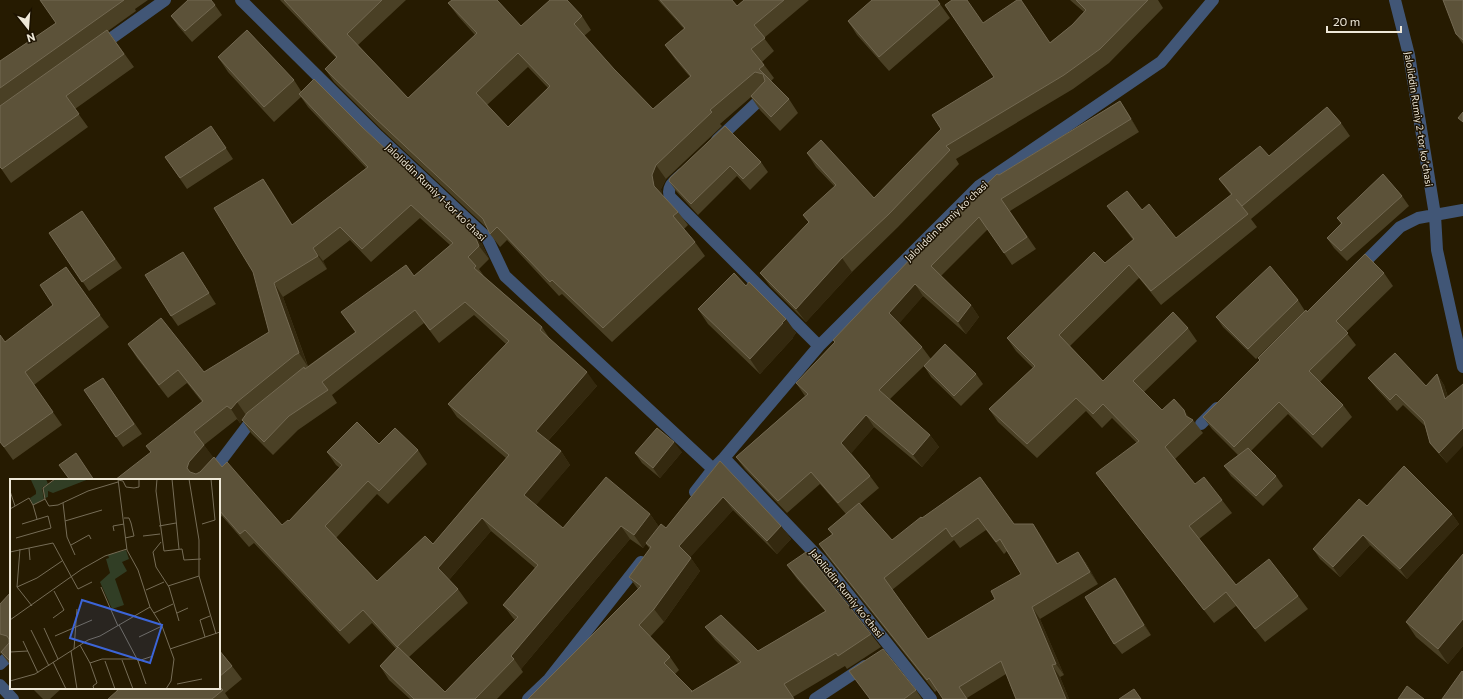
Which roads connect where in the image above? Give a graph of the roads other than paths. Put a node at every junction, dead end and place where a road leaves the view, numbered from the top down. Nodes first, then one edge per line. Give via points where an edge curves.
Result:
1 (165, 0) edge
2 (241, 0) edge
3 (1213, 0) edge
4 (1395, 0) edge
5 (89, 54) edge
6 (768, 93) edge
7 (710, 147) edge
8 (688, 168) edge
9 (1463, 210) edge
10 (1435, 215) junction
11 (1350, 277) edge
12 (819, 346) junction
13 (1462, 351) edge
14 (1463, 367) edge
15 (1223, 402) edge
16 (268, 407) edge
17 (1201, 424) dead end
18 (724, 458) junction
19 (713, 469) junction
20 (205, 479) edge
21 (686, 504) edge
22 (650, 551) edge
23 (892, 649) junction
24 (10, 655) edge
25 (0, 664) edge
26 (0, 685) edge
27 (13, 699) edge
28 (528, 699) edge
29 (815, 699) edge
30 (931, 699) edge

1 - 5 street
2 - 19 street, Jaloliddin Rumiy 1-tor koʼchasi via 378,136 487,238 505,276
3 - 12 street, Jaloliddin Rumiy koʻchasi via 1161,62 979,186
4 - 10 street, Jaloliddin Rumiy 2-tor koʼchasi via 1409,55
6 - 7 street
8 - 12 street via 671,184 668,191 670,197
9 - 10 street
10 - 11 street via 1418,218 1400,227
10 - 13 street, Jaloliddin Rumiy 2-tor koʼchasi via 1437,250
12 - 18 street, Jaloliddin Rumiy koʻchasi
13 - 14 street, Jaloliddin Rumiy 2-tor koʼchasi
15 - 17 street
16 - 20 street via 251,421
18 - 19 street, Jaloliddin Rumiy koʻchasi
18 - 23 street, Jaloliddin Rumiy koʻchasi via 822,561
19 - 21 street, Jaloliddin Rumiy koʻchasi
22 - 28 street via 549,679
23 - 29 street
23 - 30 street, Jaloliddin Rumiy koʻchasi
24 - 25 street
26 - 27 street

